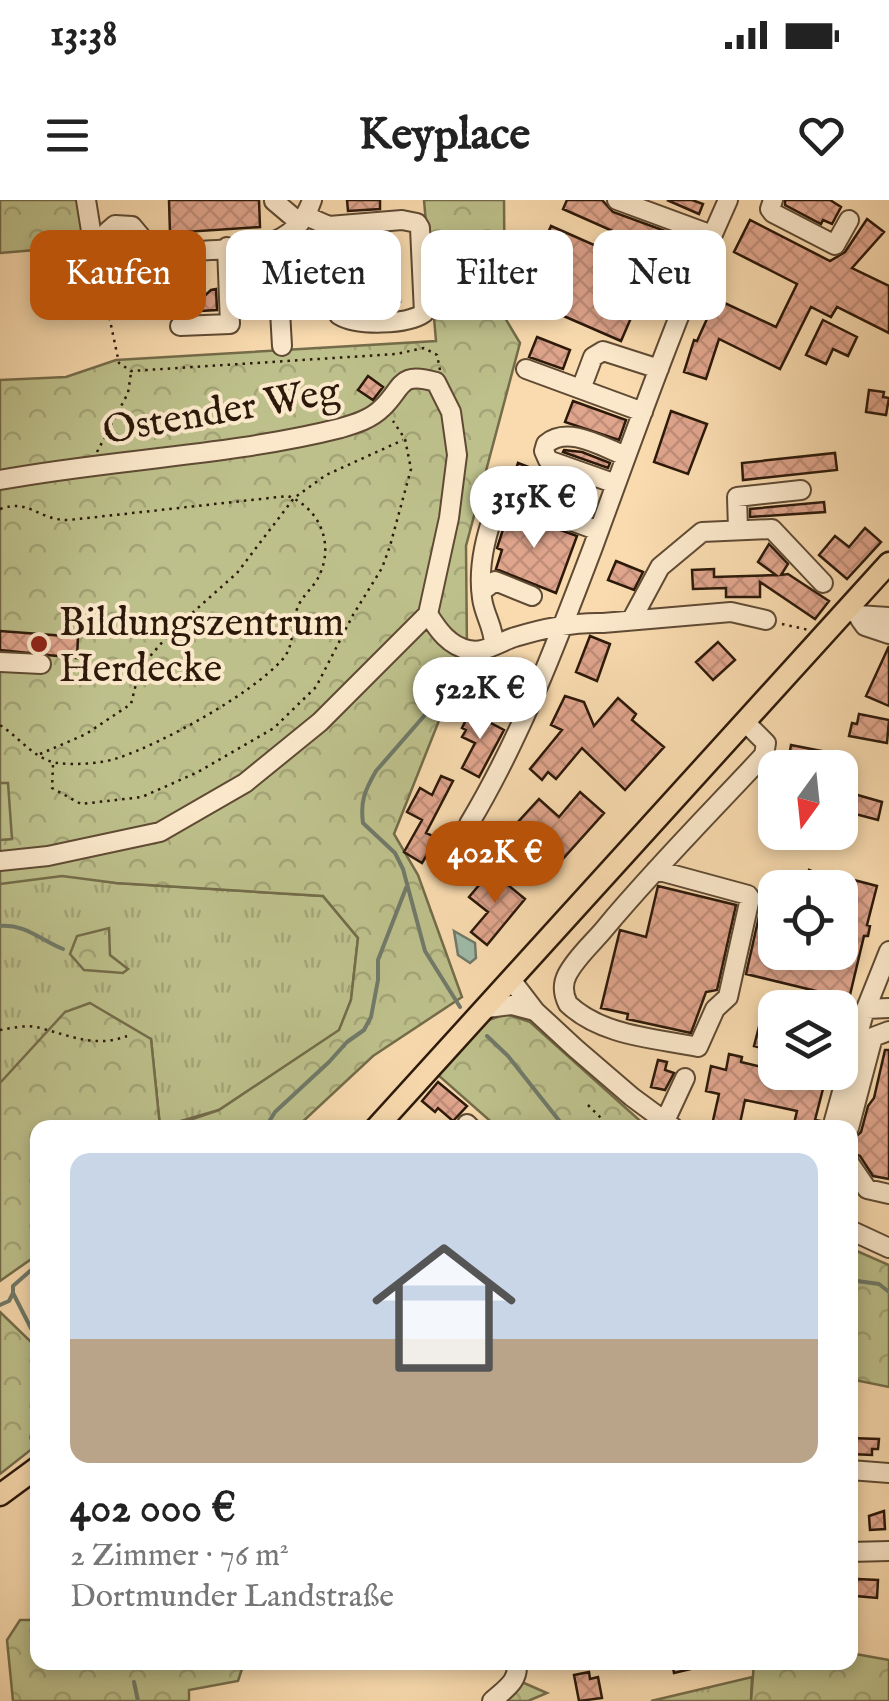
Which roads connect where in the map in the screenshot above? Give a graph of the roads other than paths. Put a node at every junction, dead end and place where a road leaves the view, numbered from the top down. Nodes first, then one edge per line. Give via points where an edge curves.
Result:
1 (86, 200) edge
2 (617, 200) edge
3 (728, 200) edge
4 (773, 200) edge
5 (274, 201) edge
6 (306, 213) edge
7 (849, 220) dead end
8 (329, 226) junction
9 (96, 230) edge
10 (109, 230) edge
11 (136, 230) edge
12 (286, 230) edge
13 (696, 230) edge
14 (715, 230) edge
15 (230, 320) edge
16 (281, 320) edge
17 (679, 320) edge
18 (180, 326) dead end
19 (282, 346) dead end
20 (526, 370) dead end
21 (659, 370) junction
22 (581, 389) junction
23 (643, 412) junction
24 (626, 456) junction
25 (0, 480) edge
26 (616, 484) junction
27 (802, 490) dead end
28 (738, 528) junction
29 (598, 531) junction
30 (889, 563) edge
31 (823, 584) dead end
32 (482, 591) junction
33 (532, 596) dead end
34 (853, 611) junction
35 (428, 614) junction
36 (889, 618) edge
37 (632, 619) junction
38 (766, 620) road end
39 (563, 624) junction
40 (889, 634) edge
41 (494, 645) junction
42 (0, 662) edge
43 (40, 664) dead end
44 (746, 722) junction
45 (469, 824) dead end
46 (0, 862) edge
47 (656, 870) junction
48 (889, 950) edge
49 (534, 958) junction
50 (512, 980) junction
51 (532, 1006) junction
52 (487, 1008) junction
53 (889, 1008) edge
54 (865, 1010) junction
55 (889, 1018) edge
56 (889, 1031) edge
57 (691, 1062) junction
58 (383, 1120) edge
59 (664, 1120) edge
60 (671, 1120) edge
61 (834, 1120) edge
62 (852, 1120) edge
63 (858, 1175) edge
64 (889, 1194) edge
65 (858, 1234) edge
66 (889, 1248) edge
67 (858, 1471) edge
68 (30, 1473) edge
69 (889, 1473) edge
70 (0, 1495) edge
71 (889, 1551) edge
72 (858, 1552) edge
73 (517, 1670) edge
74 (492, 1701) edge

1 - 9 street
2 - 13 street
3 - 14 street
4 - 7 street via 773,213 835,244
5 - 6 street
6 - 8 street
6 - 12 street
8 - 8 street via 338,315 349,321 413,320 424,313 417,223
10 - 11 street via 126,224
15 - 18 street
16 - 19 street
17 - 21 street
20 - 22 street
21 - 22 street via 603,351 593,358
21 - 23 street
22 - 23 street
23 - 24 street
24 - 26 street
24 - 26 street via 575,437 561,435 546,444 548,460
25 - 35 street, Ostender Weg via 320,432 364,421 383,408 400,382 436,382 451,412 456,455
26 - 29 street
27 - 28 street via 737,498
28 - 31 street via 772,529
28 - 37 street via 702,532 680,548 660,567
29 - 32 street via 501,495 487,537
29 - 39 street
30 - 34 main road
32 - 33 street via 495,582
32 - 41 street
34 - 36 street
34 - 40 street via 865,626
34 - 44 main road
35 - 41 street via 441,634 467,650
35 - 46 street via 320,722 245,783 160,832
37 - 38 street via 731,612
37 - 39 street
39 - 41 street
39 - 45 street via 495,781
42 - 43 street
44 - 47 street via 766,743 764,756
44 - 49 main road
47 - 57 street via 750,898 728,996
47 - 57 street via 570,970 564,996 578,1014
48 - 54 street
49 - 50 main road
49 - 51 street
50 - 51 street
50 - 52 main road
51 - 52 street
51 - 59 street
52 - 58 main road
53 - 54 street
54 - 55 street
54 - 61 street
56 - 62 street via 873,1038
57 - 60 street
63 - 64 street via 868,1189
65 - 66 street
67 - 69 street
68 - 70 main road
71 - 72 street
73 - 74 street

